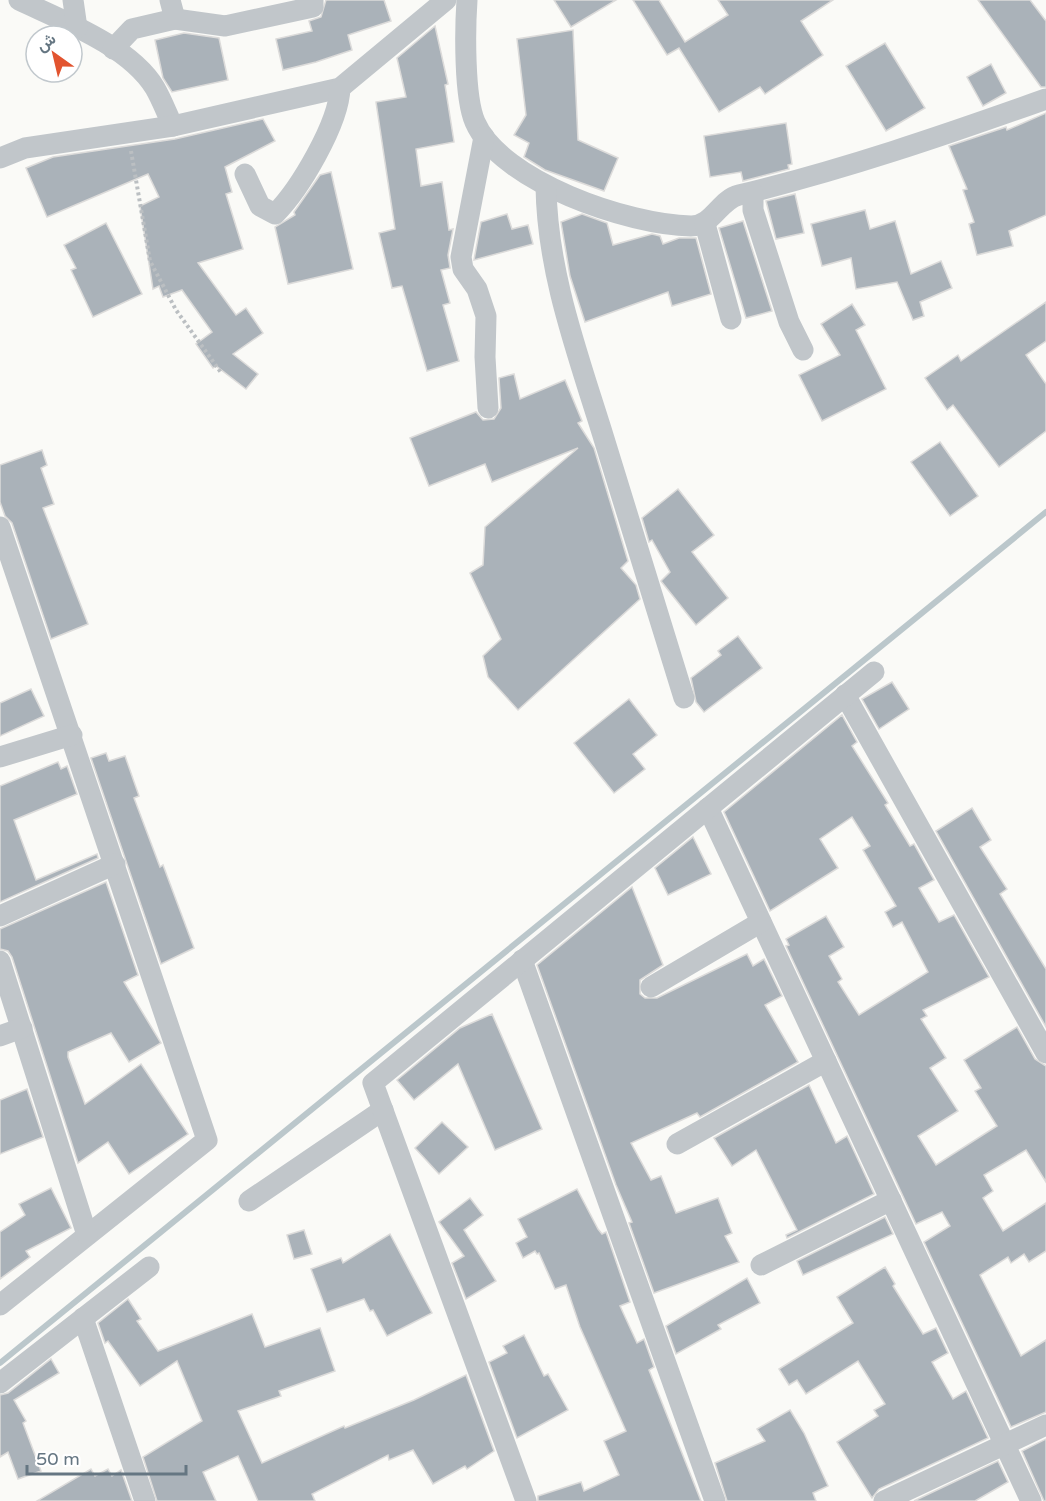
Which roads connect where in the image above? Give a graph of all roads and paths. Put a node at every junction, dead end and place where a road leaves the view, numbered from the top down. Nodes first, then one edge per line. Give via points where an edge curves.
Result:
1 (19, 0) edge
2 (74, 0) edge
3 (313, 0) edge
4 (438, 2) edge
5 (467, 7) edge
6 (172, 9) edge
7 (69, 24) edge
8 (77, 24) edge
9 (84, 32) edge
10 (113, 49) junction
11 (340, 88) junction
12 (1046, 99) edge
13 (173, 126) junction
14 (128, 132) junction
15 (484, 136) junction
16 (0, 158) edge
17 (244, 174) dead end
18 (546, 186) junction
19 (753, 193) junction
20 (705, 224) junction
21 (731, 319) dead end
22 (803, 350) dead end
23 (222, 374) dead end
24 (488, 408) dead end
25 (0, 527) edge
26 (874, 672) dead end
27 (845, 695) junction
28 (684, 698) dead end
29 (72, 735) junction
30 (0, 757) edge
31 (708, 808) junction
32 (115, 864) junction
33 (0, 916) edge
34 (761, 922) junction
35 (522, 960) junction
36 (0, 961) edge
37 (651, 987) dead end
38 (22, 1028) junction
39 (0, 1036) edge
40 (1046, 1053) edge
41 (826, 1061) junction
42 (383, 1110) junction
43 (677, 1144) dead end
44 (891, 1200) junction
45 (249, 1201) dead end
46 (87, 1235) junction
47 (761, 1265) dead end
48 (149, 1267) dead end
49 (0, 1305) edge
50 (83, 1318) junction
51 (0, 1383) edge
52 (1046, 1425) edge
53 (1005, 1444) junction
54 (146, 1501) edge
55 (526, 1501) edge
56 (715, 1501) edge
57 (884, 1501) edge
58 (1031, 1501) edge

1 - 7 street
2 - 8 street
3 - 6 street via 313,7 225,26
4 - 5 street
4 - 11 street
5 - 15 street via 468,83 474,121
6 - 10 street via 132,29
9 - 10 street
10 - 13 street via 154,86
11 - 13 street
11 - 17 street via 334,119 290,199 275,214 260,206
12 - 19 street via 925,141
13 - 14 street
14 - 16 street via 25,148
14 - 23 path via 150,261 176,310
15 - 18 street via 491,149
15 - 24 street via 461,257 486,316
18 - 20 street via 620,215 692,226
18 - 28 street via 551,256 568,322
19 - 20 street via 736,196
19 - 22 street via 753,210 789,322
20 - 21 street
25 - 29 street
26 - 27 street
27 - 31 street
27 - 40 street
29 - 30 street
29 - 32 street
31 - 34 street
31 - 35 street
32 - 33 street
32 - 46 street via 207,1140
34 - 37 street
34 - 41 street
35 - 42 street via 373,1083
35 - 56 street
36 - 38 street
38 - 39 street
38 - 46 street
41 - 43 street
41 - 44 street
42 - 45 street
42 - 55 street
44 - 47 street
44 - 53 street
46 - 49 street
48 - 50 street
50 - 51 street
50 - 54 street
52 - 53 street
53 - 57 street
53 - 58 street

